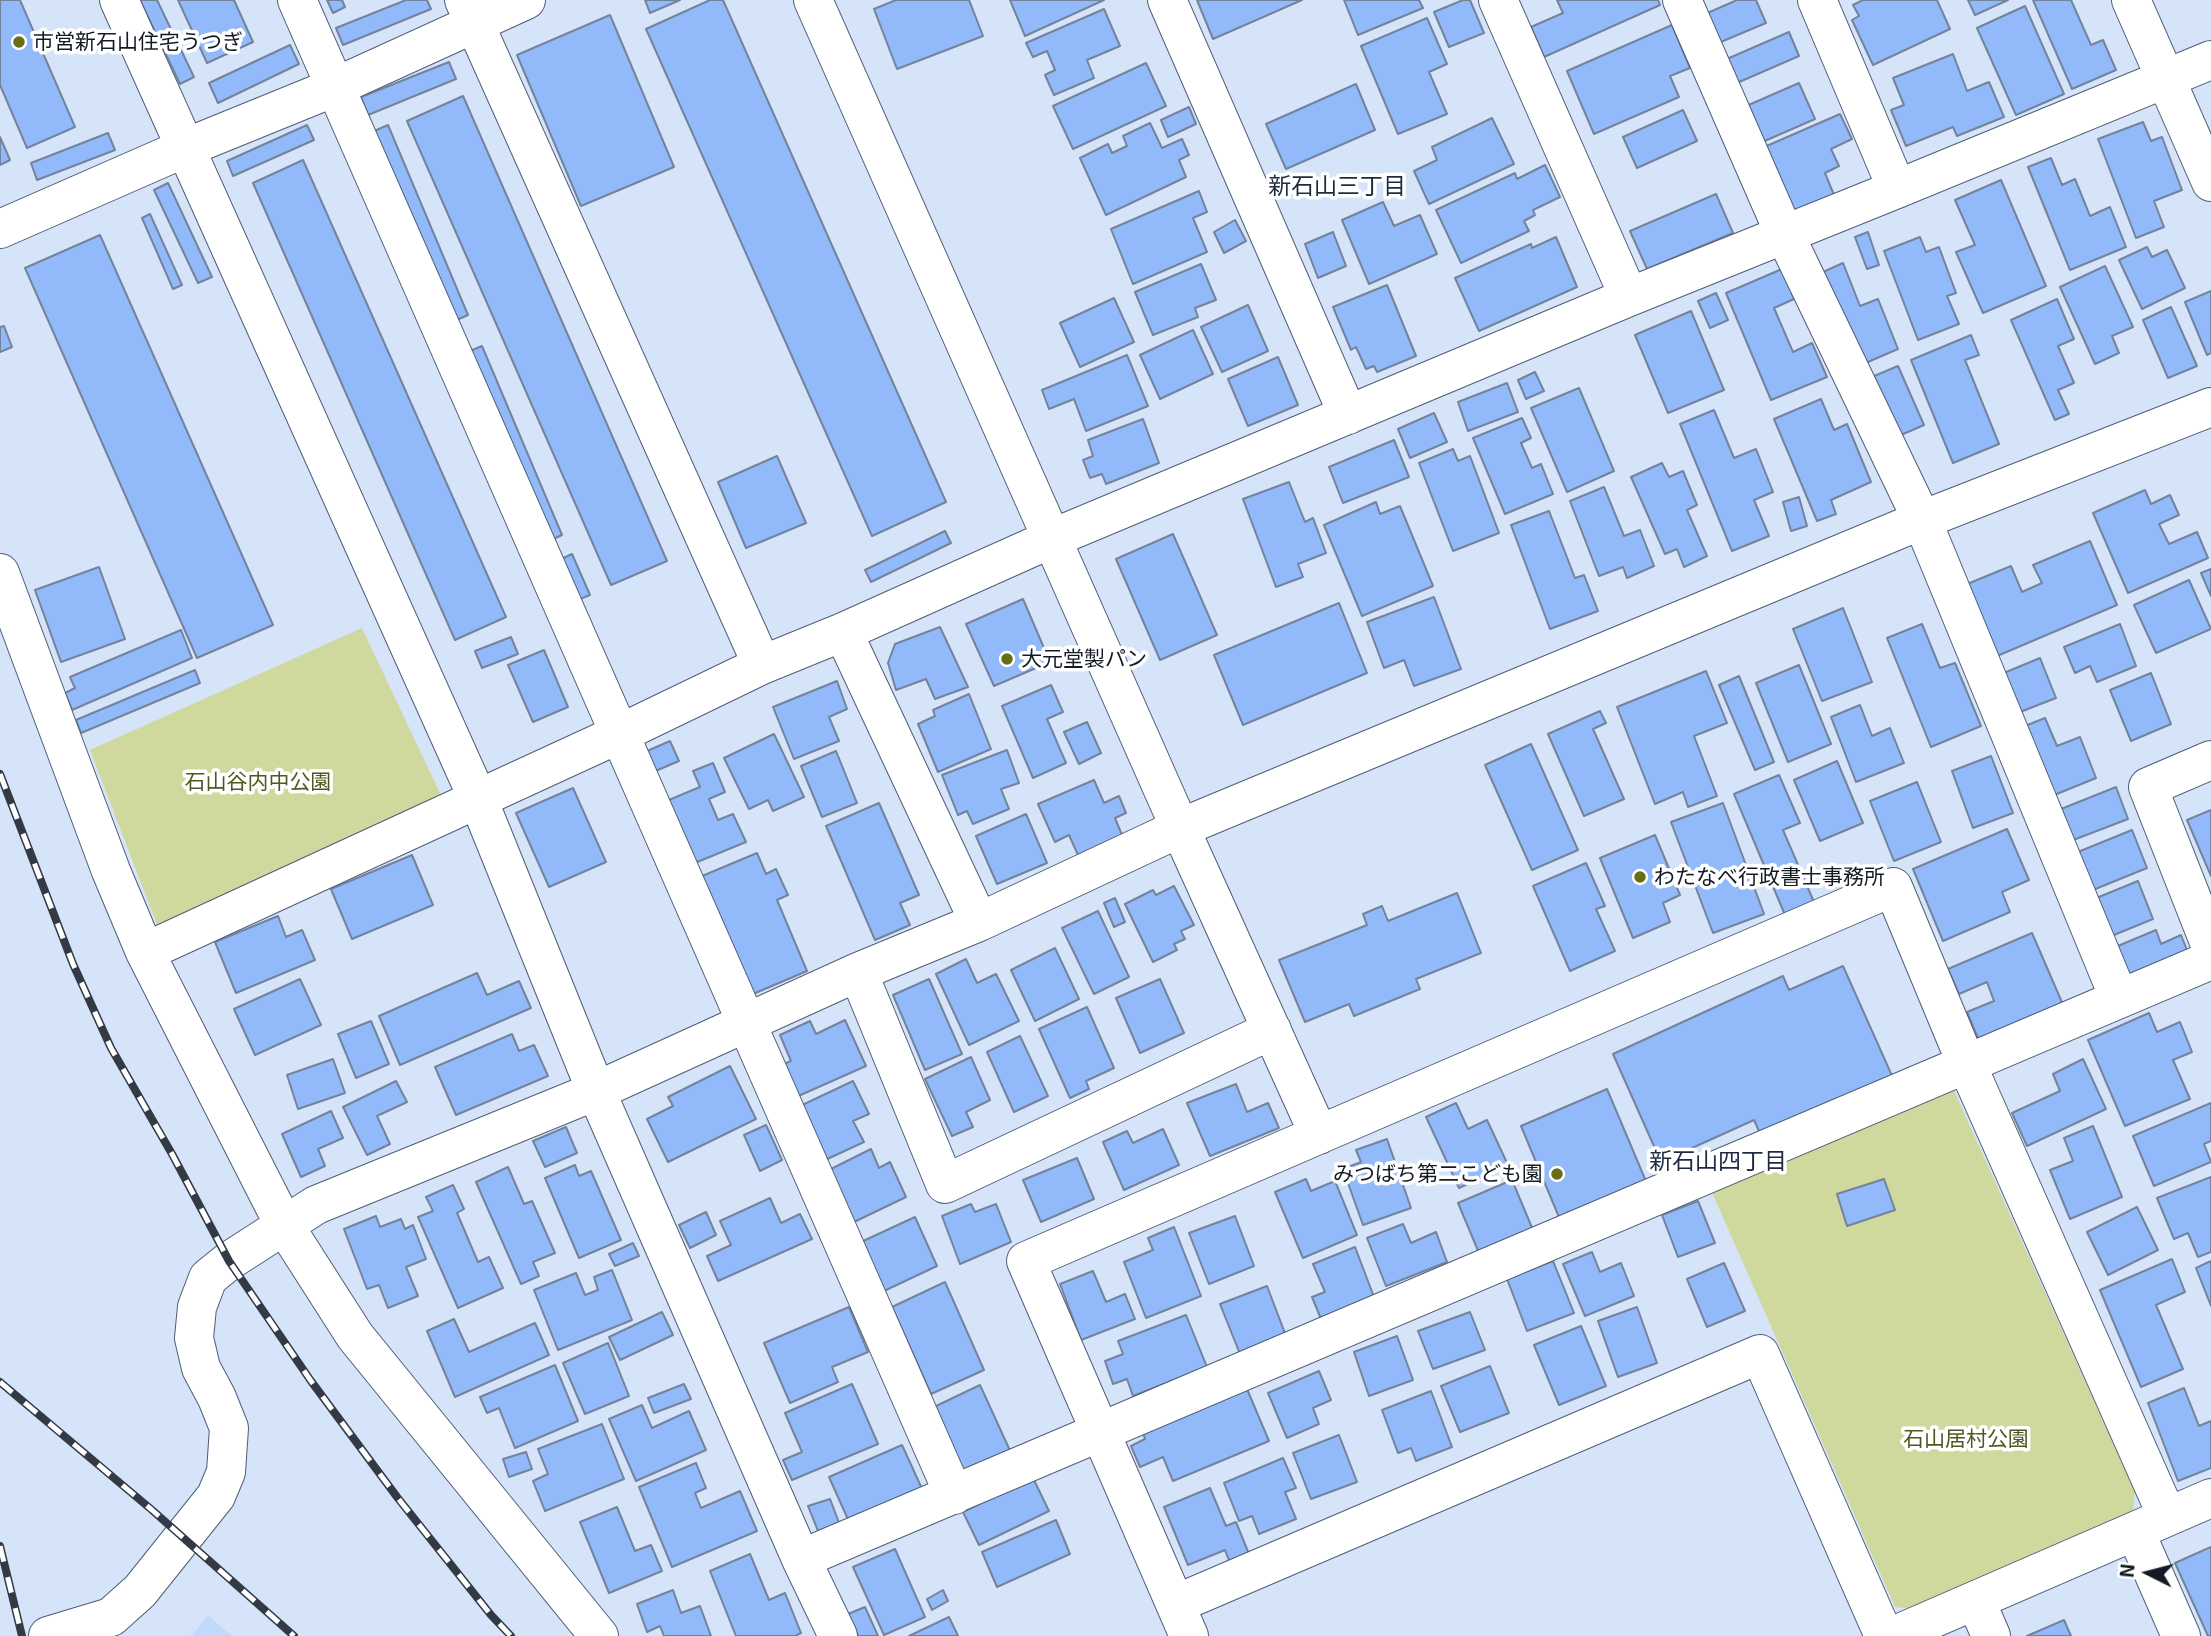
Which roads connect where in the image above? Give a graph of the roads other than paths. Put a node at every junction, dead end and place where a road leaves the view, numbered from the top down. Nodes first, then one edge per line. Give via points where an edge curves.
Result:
1 (119, 0) edge
2 (297, 0) edge
3 (526, 0) edge
4 (813, 0) edge
5 (1167, 0) edge
6 (1498, 0) edge
7 (1682, 0) edge
8 (1817, 0) edge
9 (2131, 0) edge
10 (469, 11) edge
11 (2211, 60) edge
12 (2165, 80) junction
13 (335, 87) junction
14 (185, 148) junction
15 (2211, 182) edge
16 (1897, 189) junction
17 (0, 229) edge
18 (1784, 233) junction
19 (1629, 297) junction
20 (2211, 407) edge
21 (1348, 415) junction
22 (1922, 520) junction
23 (1053, 538) junction
24 (0, 573) edge
25 (843, 632) junction
26 (762, 665) junction
27 (619, 734) junction
28 (2211, 760) edge
29 (478, 799) junction
30 (1180, 828) junction
31 (979, 922) junction
32 (2211, 947) edge
33 (145, 951) junction
34 (2211, 960) edge
35 (858, 972) junction
36 (2119, 998) junction
37 (746, 1022) junction
38 (1272, 1030) junction
39 (1967, 1065) junction
40 (596, 1091) junction
41 (1319, 1135) junction
42 (284, 1225) junction
43 (1101, 1433) junction
44 (954, 1495) junction
45 (2211, 1498) edge
46 (2151, 1523) junction
47 (802, 1559) junction
48 (1976, 1601) junction
49 (1182, 1620) edge
50 (123, 1627) edge
51 (48, 1636) edge
52 (599, 1636) edge
53 (838, 1636) edge
54 (1884, 1636) edge
55 (1893, 1636) edge
56 (1991, 1636) edge
57 (2181, 1636) edge

1 - 14 street
2 - 13 street
3 - 10 street
4 - 23 street
5 - 21 street
6 - 19 street
7 - 18 street
8 - 16 street
9 - 12 street
10 - 13 street
10 - 26 street
11 - 12 street
12 - 15 street
12 - 16 street
13 - 14 street
13 - 27 street
14 - 17 street
14 - 29 street
16 - 18 street
18 - 19 street
18 - 22 street
19 - 21 street
20 - 22 street
21 - 23 street
22 - 30 street
22 - 36 street
23 - 25 street
23 - 30 street
24 - 33 street
25 - 26 street
25 - 31 street
26 - 27 street
27 - 29 street
27 - 37 street
28 - 32 street via 2148,787
29 - 33 street
29 - 40 street
30 - 31 street
30 - 38 street
31 - 35 street
33 - 42 street
34 - 36 street
35 - 37 street
35 - 38 street via 945,1184
36 - 39 street
37 - 40 street
37 - 44 street
38 - 41 street
39 - 41 street via 1893,887
39 - 43 street
39 - 46 street
40 - 42 street via 316,1205
40 - 47 street
41 - 43 street via 1026,1261
42 - 50 street via 208,1278 197,1307 194,1338 201,1368 229,1428 226,1472 216,1496 141,1591
42 - 52 street via 355,1335
43 - 44 street
43 - 49 street
44 - 47 street
45 - 46 street
46 - 48 street
46 - 57 street
47 - 53 street
48 - 55 street
48 - 56 street
49 - 54 street via 1760,1354
50 - 51 street

